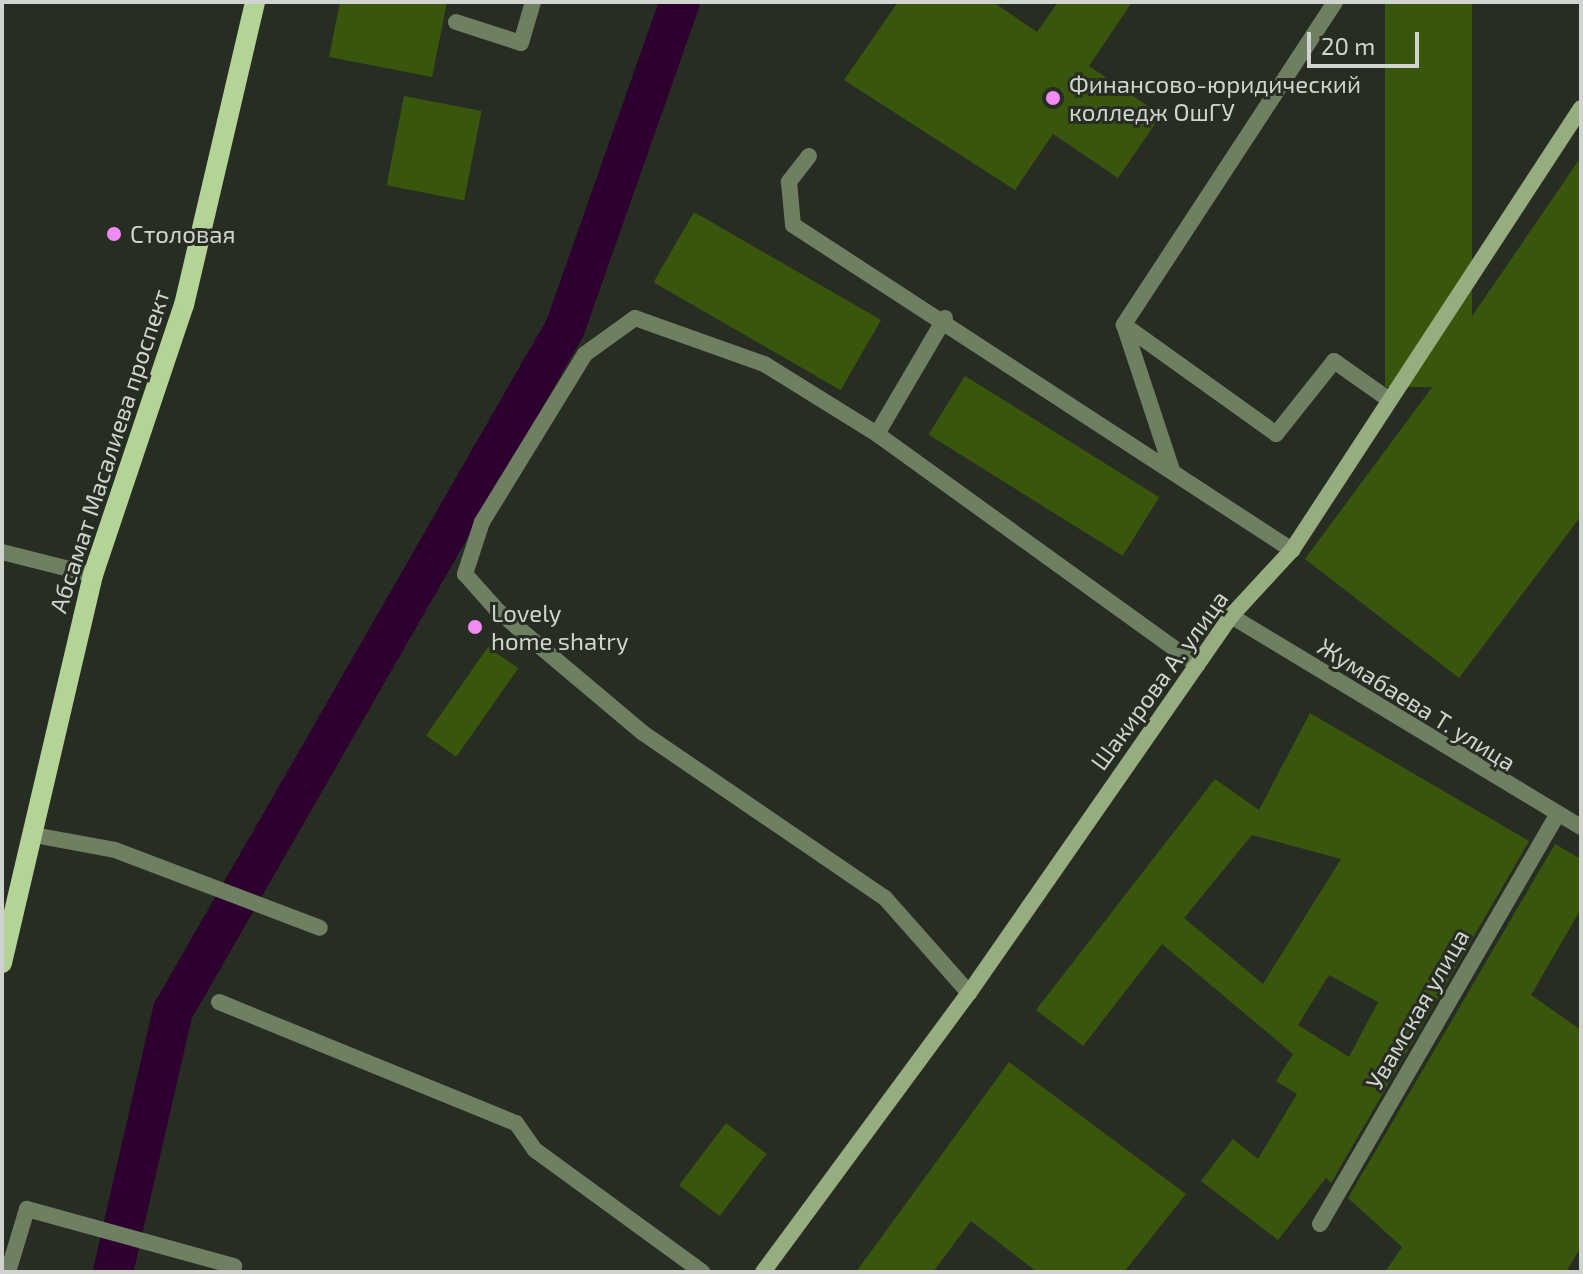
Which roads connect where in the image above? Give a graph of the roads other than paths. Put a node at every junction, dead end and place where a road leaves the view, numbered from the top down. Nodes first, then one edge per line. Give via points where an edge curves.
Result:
1 (255, 2) edge
2 (533, 2) edge
3 (1335, 2) edge
4 (456, 22) dead end
5 (1581, 108) edge
6 (809, 156) dead end
7 (945, 318) junction
8 (1124, 325) junction
9 (1388, 399) junction
10 (877, 434) junction
11 (1172, 470) junction
12 (1292, 550) junction
13 (2, 552) edge
14 (93, 575) junction
15 (1231, 616) junction
16 (1197, 665) junction
17 (1555, 818) junction
18 (1581, 827) edge
19 (34, 835) junction
20 (320, 928) dead end
21 (2, 963) edge
22 (969, 993) junction
23 (219, 1002) dead end
24 (1320, 1224) dead end
25 (234, 1266) dead end
26 (8, 1272) edge
27 (702, 1272) edge
28 (763, 1272) edge

1 - 14 main road, Абсамат Масалиева проспект via 184,305
2 - 4 street via 521,43
3 - 8 street
5 - 9 main road, Шакирова А. улица
6 - 7 street via 789,182 793,225
7 - 10 street
7 - 11 street
8 - 9 street via 1276,434 1334,361
8 - 11 street
9 - 12 main road, Шакирова А. улица
10 - 16 street
10 - 22 street via 764,364 635,318 585,354 482,522 465,574 643,733 885,898
11 - 12 street
12 - 15 main road, Шакирова А. улица
13 - 14 street
14 - 19 main road, Абсамат Масалиева проспект
15 - 16 main road, Шакирова А. улица
15 - 17 street, Жумабаева Т. улица
16 - 22 main road, Шакирова А. улица
17 - 18 street, Жумабаева Т. улица
17 - 24 street, Увамская улица
19 - 20 street via 115,850 221,886
19 - 21 main road, Абсамат Масалиева проспект
22 - 28 main road, Шакирова А. улица
23 - 27 street via 516,1123 535,1150
25 - 26 street via 27,1209

